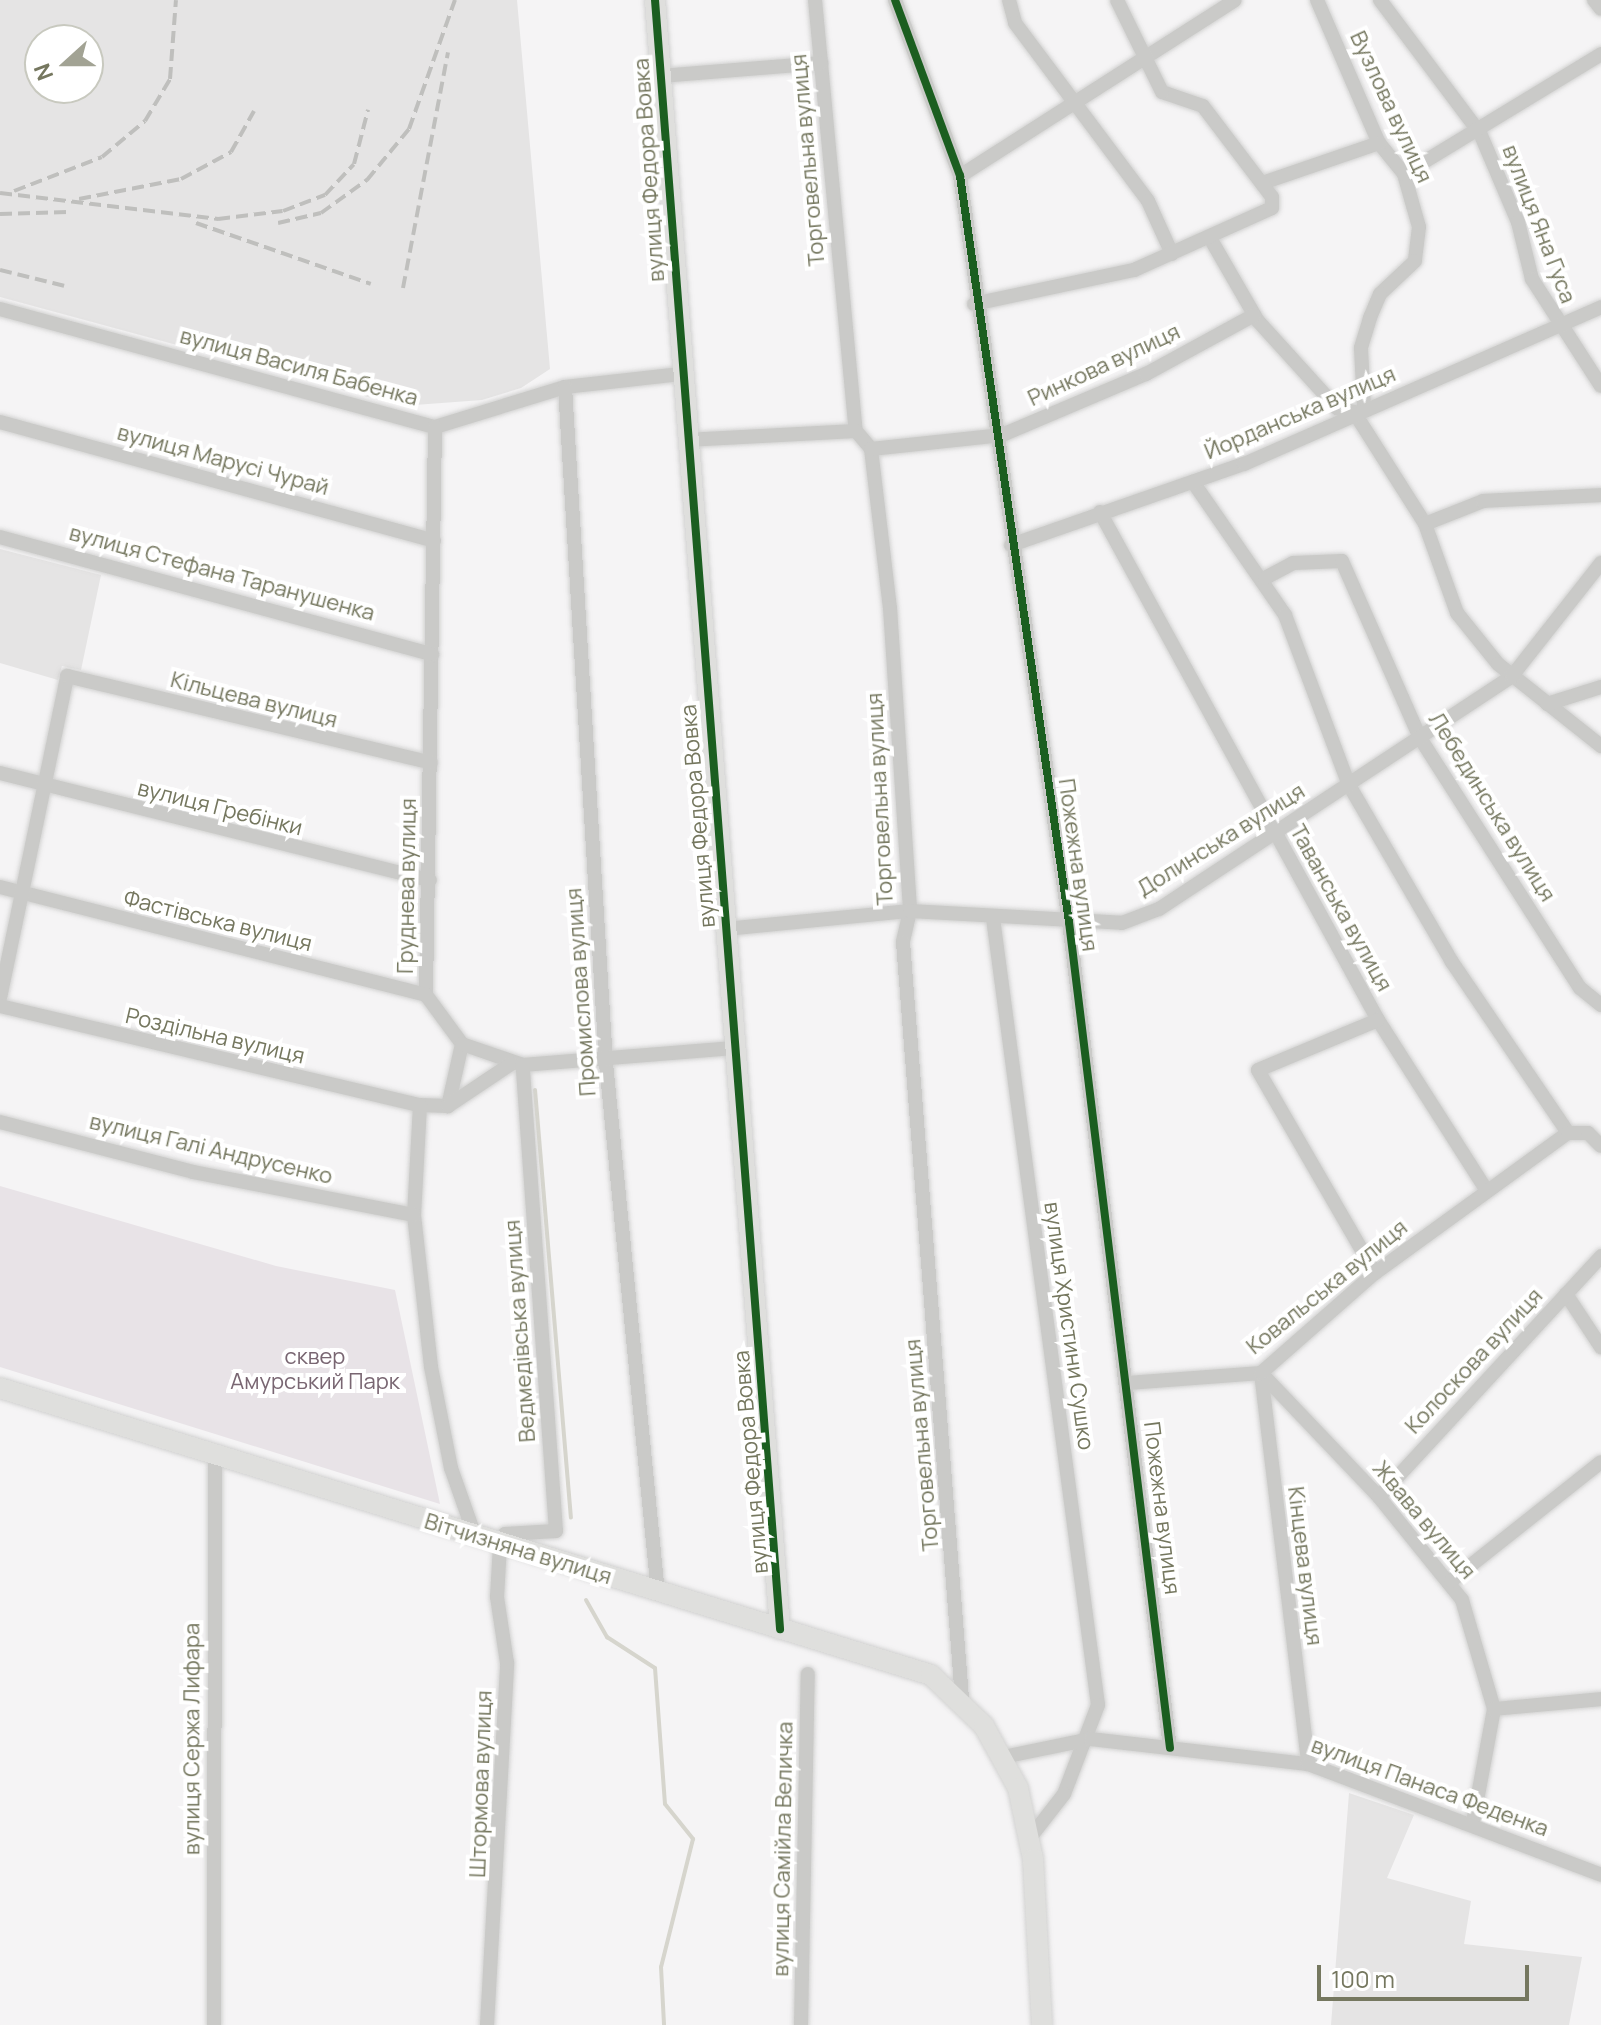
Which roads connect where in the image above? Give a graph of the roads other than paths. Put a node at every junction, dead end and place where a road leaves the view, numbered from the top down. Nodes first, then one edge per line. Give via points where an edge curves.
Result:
1 (655, 0) edge
2 (815, 0) edge
3 (895, 0) edge
4 (1009, 0) edge
5 (1117, 0) edge
6 (1235, 0) edge
7 (1317, 0) edge
8 (1380, 0) edge
9 (1594, 0) edge
10 (1601, 9) edge
11 (1601, 54) edge
12 (1142, 56) junction
13 (821, 63) junction
14 (661, 76) junction
15 (1073, 102) junction
16 (1480, 133) junction
17 (1379, 143) junction
18 (1404, 174) junction
19 (960, 176) junction
20 (1262, 183) junction
21 (1210, 238) junction
22 (1172, 254) junction
23 (974, 304) junction
24 (1601, 307) edge
25 (0, 309) edge
26 (1254, 315) junction
27 (1557, 327) junction
28 (680, 374) junction
29 (1601, 386) edge
30 (565, 387) junction
31 (1359, 410) junction
32 (0, 422) edge
33 (435, 427) junction
34 (856, 431) junction
35 (993, 437) junction
36 (686, 440) junction
37 (871, 449) junction
38 (1193, 482) junction
39 (1601, 495) edge
40 (1100, 512) junction
41 (1425, 524) junction
42 (0, 537) edge
43 (434, 541) junction
44 (1011, 545) junction
45 (1601, 563) edge
46 (1265, 578) junction
47 (432, 654) junction
48 (1512, 676) junction
49 (1601, 687) edge
50 (1547, 704) junction
51 (1420, 738) junction
52 (1601, 746) edge
53 (431, 763) junction
54 (0, 773) edge
55 (42, 785) junction
56 (1349, 785) junction
57 (1275, 834) junction
58 (430, 880) junction
59 (0, 887) edge
60 (21, 892) junction
61 (910, 911) junction
62 (993, 918) junction
63 (1069, 922) junction
64 (725, 929) junction
65 (426, 995) junction
66 (0, 998) edge
67 (1601, 1005) edge
68 (0, 1006) edge
69 (1378, 1020) junction
70 (462, 1044) junction
71 (736, 1048) junction
72 (606, 1063) junction
73 (517, 1064) junction
74 (420, 1105) junction
75 (448, 1106) junction
76 (0, 1122) edge
77 (1568, 1133) junction
78 (1601, 1146) edge
79 (1487, 1191) junction
80 (414, 1215) junction
81 (1601, 1256) edge
82 (1375, 1273) junction
83 (1566, 1294) junction
84 (1601, 1347) edge
85 (1261, 1373) junction
86 (1128, 1383) junction
87 (0, 1388) edge
88 (215, 1453) junction
89 (1601, 1462) edge
90 (1379, 1497) junction
91 (475, 1536) junction
92 (500, 1545) junction
93 (1451, 1581) junction
94 (658, 1593) junction
95 (780, 1629) junction
96 (808, 1674) dead end
97 (962, 1698) junction
98 (1601, 1699) edge
99 (1494, 1709) junction
100 (1091, 1739) junction
101 (1170, 1748) junction
102 (1003, 1757) junction
103 (1308, 1764) junction
104 (1473, 1822) junction
105 (1029, 1839) junction
106 (1601, 1875) edge
107 (214, 2025) edge
108 (487, 2025) edge
109 (801, 2025) edge
110 (1042, 2025) edge

1 - 14 street, вулиця Федора Вовка
2 - 13 street, Торговельна вулиця
3 - 19 street, Пожежна вулиця
4 - 15 street via 1015,23
5 - 12 street
6 - 12 street
7 - 17 street, Вузлова вулиця
8 - 16 street, вулиця Яна Гуса
9 - 10 street
11 - 16 street
12 - 15 street
12 - 20 street via 1162,92 1203,106
13 - 14 street
13 - 34 street, Торговельна вулиця
14 - 28 street, вулиця Федора Вовка
15 - 19 street
15 - 22 street via 1148,201
16 - 18 street
16 - 27 street, вулиця Яна Гуса
17 - 18 street, Вузлова вулиця
17 - 20 street
18 - 31 street, Вузлова вулиця via 1419,227 1415,261 1380,294 1370,318 1361,348
19 - 23 street, Пожежна вулиця
20 - 21 street via 1272,197 1269,214
21 - 22 street
21 - 26 street
22 - 23 street via 1134,270
23 - 35 street, Пожежна вулиця
24 - 27 street, Йорданська вулиця
25 - 33 street, вулиця Василя Бабенка
26 - 31 street via 1337,408
26 - 35 street, Ринкова вулиця via 1146,374
27 - 29 street, вулиця Яна Гуса
27 - 31 street, Йорданська вулиця
28 - 30 street, вулиця Василя Бабенка
28 - 36 street, вулиця Федора Вовка
30 - 33 street, вулиця Василя Бабенка
30 - 72 street, Промислова вулиця
31 - 38 street, Йорданська вулиця
31 - 41 street
32 - 43 street, вулиця Марусі Чурай
33 - 43 street, Груднева вулиця
34 - 36 street
34 - 37 street
35 - 37 street, Ринкова вулиця
35 - 44 street, Пожежна вулиця
36 - 64 street, вулиця Федора Вовка
37 - 61 street, Торговельна вулиця
38 - 40 street, Йорданська вулиця
38 - 46 street
39 - 41 street via 1483,501
40 - 44 street, Йорданська вулиця
40 - 57 street, Таванська вулиця
41 - 48 street via 1457,613
42 - 47 street, вулиця Стефана Таранушенка
43 - 47 street, Груднева вулиця
44 - 63 street, Пожежна вулиця
45 - 48 street, Долинська вулиця
46 - 51 street, Лебединська вулиця via 1293,563 1342,561
46 - 56 street
47 - 53 street, Груднева вулиця
48 - 50 street
48 - 51 street, Долинська вулиця
49 - 50 street
50 - 52 street
51 - 56 street, Долинська вулиця
51 - 67 street, Лебединська вулиця via 1580,988
53 - 55 street, Кільцева вулиця via 67,676
53 - 58 street, Груднева вулиця
54 - 55 street, вулиця Гребінки
55 - 58 street, вулиця Гребінки
55 - 60 street
56 - 57 street, Долинська вулиця
56 - 77 street via 1452,962
57 - 63 street, Долинська вулиця via 1159,909 1122,923
57 - 69 street, Таванська вулиця
58 - 65 street, Груднева вулиця
59 - 60 street, Фастівська вулиця
60 - 65 street, Фастівська вулиця
60 - 66 street
61 - 62 street, Долинська вулиця
61 - 64 street, Долинська вулиця
61 - 97 street, Торговельна вулиця via 903,942
62 - 63 street, Долинська вулиця
62 - 100 street, вулиця Христини Сушко via 1098,1705
63 - 86 street, Пожежна вулиця
64 - 71 street, вулиця Федора Вовка
65 - 70 street, Груднева вулиця
68 - 74 street, Роздільна вулиця
69 - 79 street, Таванська вулиця
69 - 82 street via 1267,1063 1261,1076
70 - 73 street
70 - 75 street
71 - 72 street
71 - 95 street, вулиця Федора Вовка
72 - 73 street
72 - 94 street, Промислова вулиця
73 - 75 street
73 - 92 street, Ведмедівська вулиця via 556,1531 505,1534
74 - 75 street
74 - 80 street
76 - 80 street, вулиця Галі Андрусенко via 193,1172
77 - 78 street via 1588,1133
77 - 79 street, Ковальська вулиця
79 - 82 street, Ковальська вулиця
80 - 91 street via 431,1367 451,1468
81 - 83 street, Колоскова вулиця
82 - 85 street, Ковальська вулиця
83 - 84 street
83 - 90 street, Колоскова вулиця
85 - 86 street, Ковальська вулиця
85 - 90 street, Жвава вулиця
85 - 103 street, Кінцева вулиця
86 - 101 street, Пожежна вулиця
87 - 88 street, Вітчизняна вулиця
88 - 91 street, Вітчизняна вулиця
88 - 107 street, вулиця Сержа Лифара
89 - 93 street
90 - 93 street, Жвава вулиця
91 - 92 street, Вітчизняна вулиця
92 - 94 street, Вітчизняна вулиця
92 - 108 street, Штормова вулиця via 506,1679
93 - 99 street, Жвава вулиця
94 - 95 street, Вітчизняна вулиця
95 - 97 street, Вітчизняна вулиця via 895,1660
96 - 109 street, вулиця Самійла Величка
97 - 102 street, Вітчизняна вулиця
98 - 99 street
99 - 104 street, Жвава вулиця
100 - 101 street, вулиця Панаса Феденка
100 - 102 street, вулиця Панаса Феденка
100 - 105 street, вулиця Христини Сушко via 1064,1794
101 - 103 street, вулиця Панаса Феденка
102 - 105 street, Вітчизняна вулиця
103 - 104 street, вулиця Панаса Феденка
104 - 106 street, вулиця Панаса Феденка
105 - 110 street, Вітчизняна вулиця

